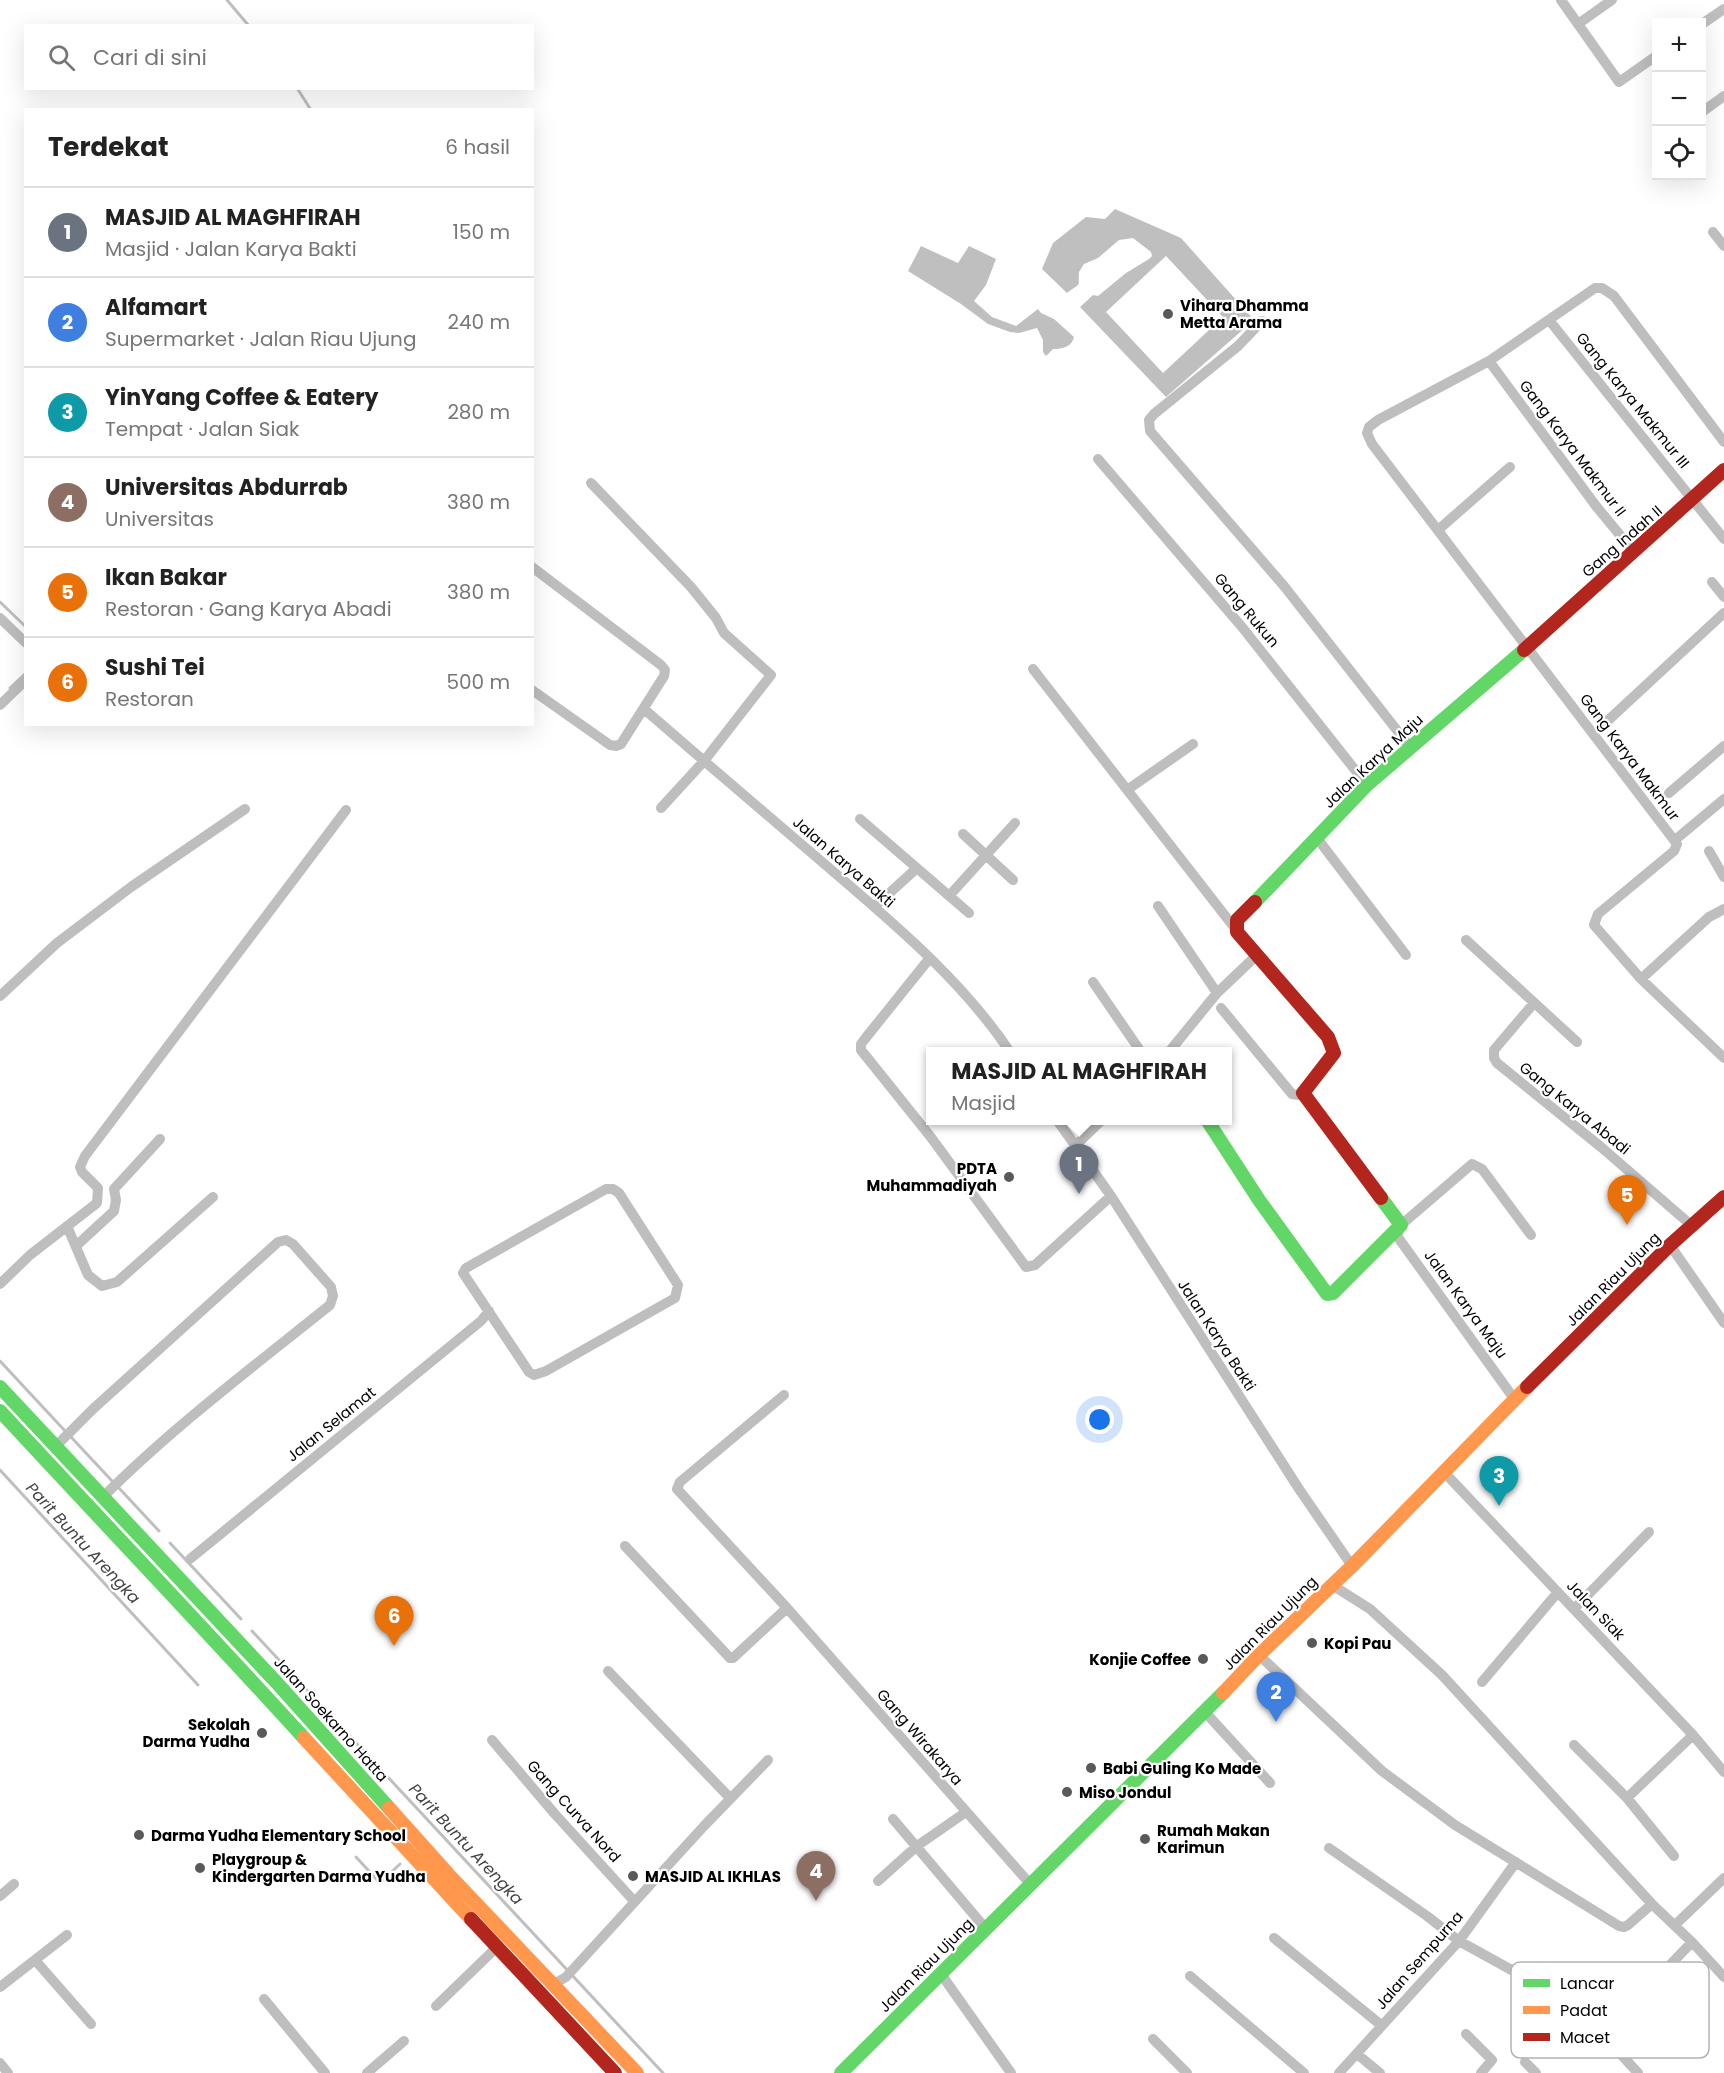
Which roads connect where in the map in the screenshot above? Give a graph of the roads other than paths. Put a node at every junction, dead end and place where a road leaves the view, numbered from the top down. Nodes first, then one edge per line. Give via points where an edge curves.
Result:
1 (1561, 0) edge
2 (1612, 0) edge
3 (1724, 9) edge
4 (1706, 21) edge
5 (1578, 24) junction
6 (1652, 59) edge
7 (1724, 96) edge
8 (1706, 109) edge
9 (1713, 232) dead end
10 (1724, 246) edge
11 (1549, 320) junction
12 (1262, 321) dead end
13 (1489, 361) junction
14 (1724, 442) edge
15 (1098, 459) dead end
16 (1510, 467) dead end
17 (1724, 470) edge
18 (591, 483) dead end
19 (1693, 499) junction
20 (1438, 530) junction
21 (1724, 539) edge
22 (1634, 552) junction
23 (534, 569) edge
24 (1712, 582) dead end
25 (1724, 597) edge
26 (1724, 613) edge
27 (0, 618) edge
28 (1540, 635) joint
29 (24, 641) edge
30 (1527, 648) junction
31 (1033, 669) dead end
32 (24, 683) edge
33 (534, 691) edge
34 (0, 705) edge
35 (644, 710) junction
36 (1602, 726) dead end
37 (1193, 744) dead end
38 (1724, 746) edge
39 (1410, 747) junction
40 (704, 761) junction
41 (1367, 785) junction
42 (1127, 790) junction
43 (1669, 793) dead end
44 (1724, 799) edge
45 (661, 808) dead end
46 (245, 809) dead end
47 (346, 810) dead end
48 (860, 819) dead end
49 (1015, 823) dead end
50 (963, 834) dead end
51 (1317, 838) junction
52 (1675, 840) junction
53 (1709, 851) dead end
54 (986, 855) junction
55 (917, 868) junction
56 (1724, 877) edge
57 (1013, 880) dead end
58 (949, 896) junction
59 (1158, 906) dead end
60 (874, 907) junction
61 (1724, 909) edge
62 (969, 913) dead end
63 (1237, 926) junction
64 (1466, 940) dead end
65 (1406, 955) dead end
66 (1256, 956) junction
67 (929, 959) junction
68 (1641, 979) junction
69 (1093, 982) dead end
70 (1217, 993) junction
71 (0, 996) edge
72 (1534, 1003) junction
73 (1221, 1008) dead end
74 (1577, 1042) dead end
75 (1007, 1047) edge
76 (1138, 1047) edge
77 (1173, 1047) edge
78 (1724, 1058) edge
79 (1300, 1094) junction
80 (1060, 1125) edge
81 (1097, 1125) edge
82 (1210, 1125) edge
83 (160, 1139) dead end
84 (1075, 1146) junction
85 (1111, 1196) junction
86 (213, 1197) dead end
87 (1724, 1197) edge
88 (1401, 1225) junction
89 (1691, 1225) junction
90 (68, 1226) junction
91 (1531, 1235) dead end
92 (1670, 1245) junction
93 (76, 1246) junction
94 (0, 1284) edge
95 (489, 1311) junction
96 (1724, 1323) edge
97 (0, 1387) edge
98 (784, 1395) dead end
99 (1515, 1400) junction
100 (0, 1411) edge
101 (64, 1438) junction
102 (1443, 1471) junction
103 (111, 1489) junction
104 (133, 1529) junction
105 (1649, 1532) dead end
106 (122, 1543) junction
107 (625, 1546) dead end
108 (190, 1559) dead end
109 (1352, 1566) junction
110 (1332, 1585) junction
111 (1558, 1592) junction
112 (787, 1608) junction
113 (1574, 1609) junction
114 (1259, 1655) junction
115 (608, 1671) dead end
116 (1482, 1682) dead end
117 (1205, 1712) junction
118 (1694, 1735) junction
119 (492, 1740) dead end
120 (1574, 1745) dead end
121 (768, 1761) dead end
122 (1724, 1772) edge
123 (1270, 1783) dead end
124 (730, 1798) junction
125 (1627, 1798) junction
126 (966, 1812) junction
127 (893, 1819) dead end
128 (917, 1846) junction
129 (1329, 1848) dead end
130 (1674, 1856) dead end
131 (1516, 1862) junction
132 (1724, 1878) edge
133 (878, 1881) dead end
134 (14, 1884) dead end
135 (1031, 1885) junction
136 (0, 1896) edge
137 (634, 1901) junction
138 (1652, 1904) junction
139 (1675, 1925) junction
140 (986, 1929) junction
141 (67, 1935) dead end
142 (1274, 1938) dead end
143 (1459, 1941) junction
144 (1692, 1942) junction
145 (496, 1947) junction
146 (34, 1960) junction
147 (1673, 1962) edge
148 (1511, 1970) edge
149 (941, 1974) junction
150 (1190, 1976) dead end
151 (1724, 1977) edge
152 (560, 1980) junction
153 (0, 1987) edge
154 (264, 1999) dead end
155 (436, 2007) dead end
156 (91, 2024) dead end
157 (1381, 2025) junction
158 (1466, 2034) dead end
159 (1153, 2039) dead end
160 (404, 2041) dead end
161 (1357, 2054) junction
162 (1624, 2058) edge
163 (1525, 2062) dead end
164 (0, 2063) edge
165 (849, 2070) edge
166 (8, 2073) edge
167 (325, 2073) edge
168 (367, 2073) edge
169 (615, 2073) edge
170 (637, 2073) edge
171 (1011, 2073) edge
172 (1187, 2073) edge
173 (1304, 2073) edge
174 (1339, 2073) edge
175 (1380, 2073) edge
176 (1481, 2073) edge
177 (1536, 2073) edge
178 (1638, 2073) edge

1 - 5 street
2 - 5 street
3 - 4 street
5 - 6 street via 1619,81
7 - 8 street
9 - 10 street
11 - 13 street
11 - 14 street via 1595,288 1608,290
11 - 19 street, Gang Karya Makmur III
12 - 39 street via 1238,346 1154,414 1149,420 1150,430 1284,586
13 - 20 street, Gang Karya Makmur via 1369,427 1367,433 1371,444
13 - 22 street, Gang Karya Makmur II
15 - 41 street, Gang Rukun via 1242,627
16 - 20 street
17 - 19 main road, Gang Indah II
18 - 40 street via 691,587 724,633 771,674
19 - 21 street, Gang Karya Makmur III
19 - 22 main road, Gang Indah II
20 - 30 street, Gang Karya Makmur
22 - 28 main road, Gang Indah II
23 - 35 street via 661,665 664,676
24 - 25 street
26 - 36 street
27 - 29 street
28 - 30 main road, Jalan Karya Maju
30 - 39 main road, Jalan Karya Maju
30 - 52 street, Gang Karya Makmur
31 - 42 street
32 - 34 street
33 - 35 street via 610,745 621,744
35 - 40 street, Jalan Karya Bakti
37 - 42 street
38 - 43 street
39 - 41 main road, Jalan Karya Maju
40 - 45 street
40 - 60 street, Jalan Karya Bakti
41 - 51 main road, Jalan Karya Maju
42 - 63 street
44 - 52 street
46 - 71 street via 57,943
47 - 90 street via 85,1156 82,1172 98,1188 99,1199
48 - 55 street
49 - 54 street
50 - 54 street
51 - 63 main road, Jalan Karya Maju
51 - 65 street
52 - 68 street, Gang Karya Makmur via 1674,851 1594,920 1594,925
53 - 56 street
54 - 57 street
54 - 58 street
55 - 58 street
55 - 60 street
58 - 62 street
59 - 70 street
60 - 67 street, Jalan Karya Bakti
61 - 68 street via 1709,917
63 - 66 main road
64 - 72 street
66 - 70 street
66 - 79 main road via 1332,1044 1332,1058
67 - 75 street, Jalan Karya Bakti via 992,1025
67 - 85 street via 861,1044 861,1050 1026,1267 1035,1265
68 - 78 street, Gang Karya Makmur
69 - 76 street
70 - 77 street
72 - 74 street
72 - 89 street, Gang Karya Abadi via 1494,1050 1497,1064
73 - 79 street via 1292,1094
79 - 88 main road, Jalan Karya Maju
80 - 84 street, Jalan Karya Bakti
81 - 84 street
82 - 88 main road via 1327,1294 1333,1293
83 - 93 street via 114,1189 114,1211
84 - 85 street, Jalan Karya Bakti
85 - 109 street, Jalan Karya Bakti
86 - 93 street via 117,1282 102,1286 88,1275
87 - 89 main road, Jalan Riau Ujung
88 - 91 street via 1476,1164
88 - 99 street, Jalan Karya Maju via 1399,1240
89 - 92 main road, Jalan Riau Ujung
90 - 93 street
90 - 94 street
92 - 96 street
92 - 99 main road, Jalan Riau Ujung
95 - 95 street via 466,1278 466,1268 606,1188 619,1193 678,1286 675,1298 534,1375 528,1372
95 - 108 street, Jalan Selamat via 481,1322
97 - 101 main road, Jalan Soekarno Hatta
98 - 112 street, Gang Wirakarya via 680,1482 677,1489
99 - 102 main road, Jalan Riau Ujung
100 - 106 main road
101 - 103 main road, Jalan Soekarno Hatta
101 - 103 street via 278,1242 286,1240 293,1244 331,1287 330,1305 210,1401
102 - 109 main road, Jalan Riau Ujung
102 - 111 street, Jalan Siak
103 - 104 main road, Jalan Soekarno Hatta
104 - 106 main road
104 - 152 main road, Jalan Soekarno Hatta via 449,1875
105 - 113 street
106 - 145 main road
107 - 112 street via 730,1658
109 - 110 main road, Jalan Riau Ujung
110 - 114 main road, Jalan Riau Ujung
110 - 138 street via 1370,1609 1442,1675
111 - 113 street, Jalan Siak
111 - 116 street
112 - 126 street, Gang Wirakarya
113 - 118 street, Jalan Siak
114 - 117 main road, Jalan Riau Ujung
114 - 131 street via 1383,1771 1455,1825
115 - 124 street
117 - 123 street
117 - 135 main road, Jalan Riau Ujung
118 - 122 street, Jalan Siak
118 - 125 street
119 - 137 street, Gang Curva Nord
120 - 125 street
121 - 124 street
124 - 137 street
125 - 130 street
126 - 128 street
126 - 135 street, Gang Wirakarya
127 - 128 street
128 - 133 street
128 - 140 street
129 - 143 street
131 - 138 street via 1619,1926 1628,1925
131 - 143 street, Jalan Sempurna
132 - 139 street
134 - 136 street
135 - 140 main road, Jalan Riau Ujung
137 - 152 street
138 - 139 street
139 - 144 street
140 - 149 main road, Jalan Riau Ujung
141 - 146 street
142 - 157 street
143 - 148 street
143 - 157 street, Jalan Sempurna
144 - 147 street
144 - 151 street
145 - 155 street
145 - 169 main road
146 - 153 street
146 - 156 street
149 - 165 main road, Jalan Riau Ujung
149 - 171 street
150 - 173 street
152 - 170 main road, Jalan Soekarno Hatta
154 - 167 street
157 - 161 street, Jalan Sempurna
158 - 176 street via 1492,2060
159 - 172 street
160 - 168 street
161 - 174 street, Jalan Sempurna
161 - 175 street
162 - 178 street
163 - 177 street
164 - 166 street

